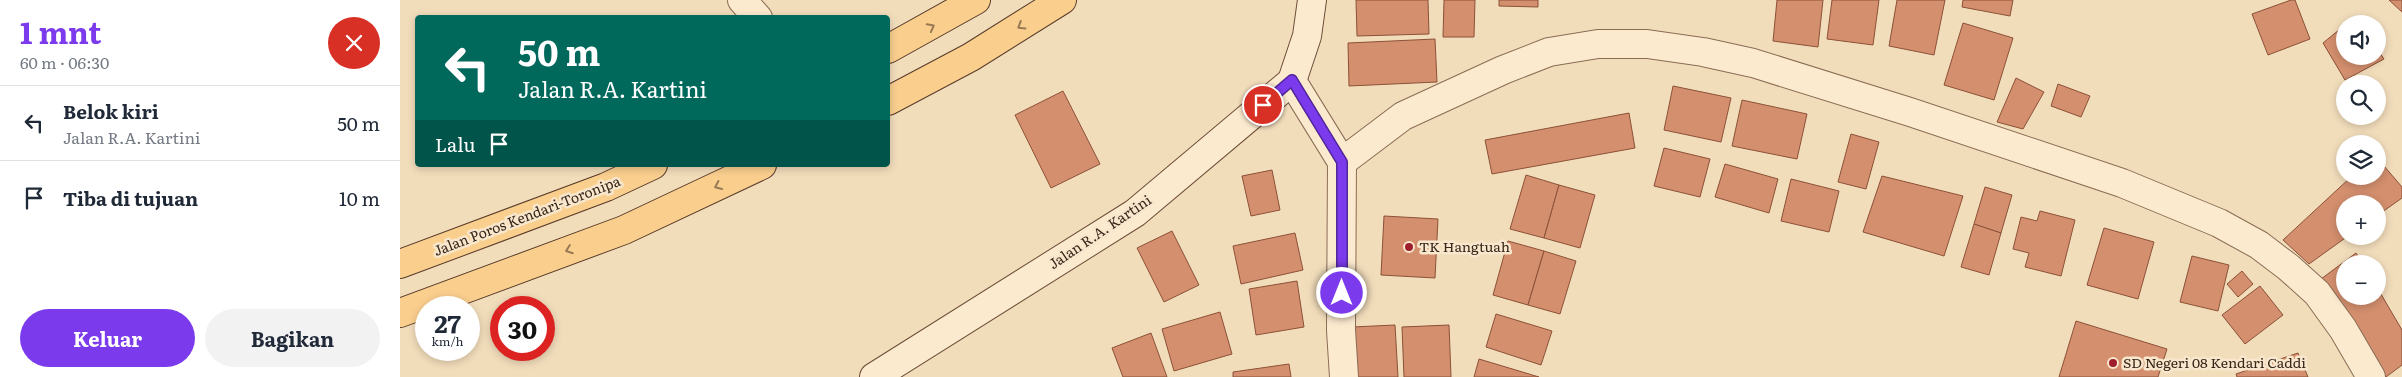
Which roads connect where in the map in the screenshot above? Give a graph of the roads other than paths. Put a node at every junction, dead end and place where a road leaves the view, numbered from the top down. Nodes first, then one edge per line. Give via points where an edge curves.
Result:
1 (742, 0) edge
2 (976, 0) edge
3 (1062, 0) edge
4 (1312, 0) edge
5 (755, 15) edge
6 (890, 48) edge
7 (1292, 80) junction
8 (890, 100) edge
9 (1342, 162) junction
10 (650, 167) edge
11 (758, 167) edge
12 (400, 264) edge
13 (400, 313) edge
14 (874, 377) edge
15 (1344, 377) edge
16 (2370, 377) edge

1 - 5 street
6 -> 2 main road
3 -> 8 main road via 971,57
4 - 7 street via 1307,36
7 - 9 street
7 - 14 street, Jalan R.A. Kartini via 1135,213
9 - 15 street via 1341,330
9 - 16 street via 1403,116 1549,52 1598,44 1647,44 1711,54 1753,63 1910,112 2122,184 2219,223 2259,245 2317,293 2343,329
10 - 12 main road, Jalan Poros Kendari-Toronipa via 606,187
11 -> 13 main road via 624,230

